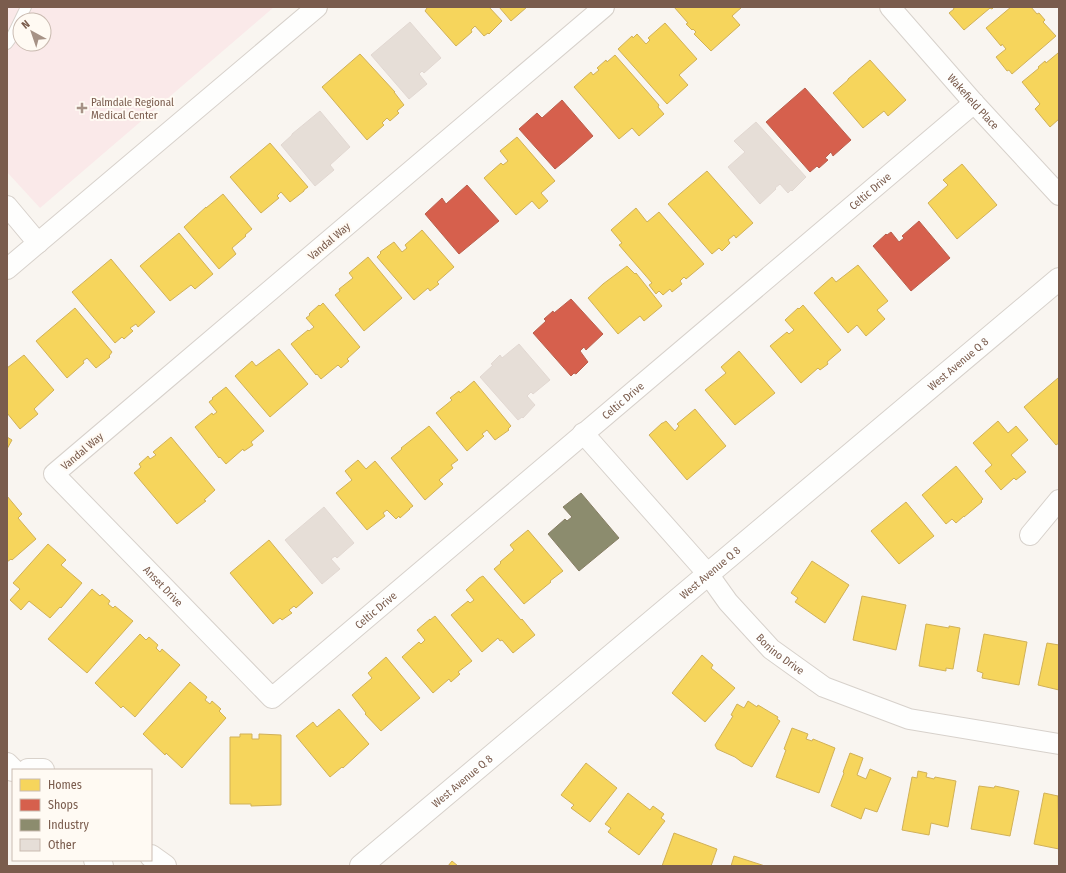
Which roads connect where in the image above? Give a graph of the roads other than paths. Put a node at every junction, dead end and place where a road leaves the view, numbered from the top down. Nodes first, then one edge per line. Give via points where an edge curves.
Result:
1 (26, 7) edge
2 (317, 7) edge
3 (604, 7) edge
4 (890, 7) edge
5 (7, 44) edge
6 (974, 103) junction
7 (1059, 195) edge
8 (7, 206) edge
9 (38, 243) junction
10 (7, 269) edge
11 (1059, 279) edge
12 (583, 433) junction
13 (54, 474) joint
14 (1059, 500) edge
15 (1030, 535) dead end
16 (708, 574) junction
17 (272, 698) joint
18 (1059, 744) edge
19 (152, 857) edge
20 (165, 866) edge
21 (361, 866) edge

1 - 5 lane
2 - 9 street
3 - 13 street, Vandal Way
4 - 6 street, Wakefield Place
6 - 7 street, Wakefield Place
6 - 12 street, Celtic Drive
8 - 9 street
9 - 10 street
11 - 16 street, West Avenue Q 8
12 - 16 street, Bonino Drive
12 - 17 street, Celtic Drive
13 - 17 street, Anset Drive
14 - 15 street
16 - 18 street, Bonino Drive via 728,602 771,649 824,687 908,720
16 - 21 street, West Avenue Q 8
19 - 20 street

